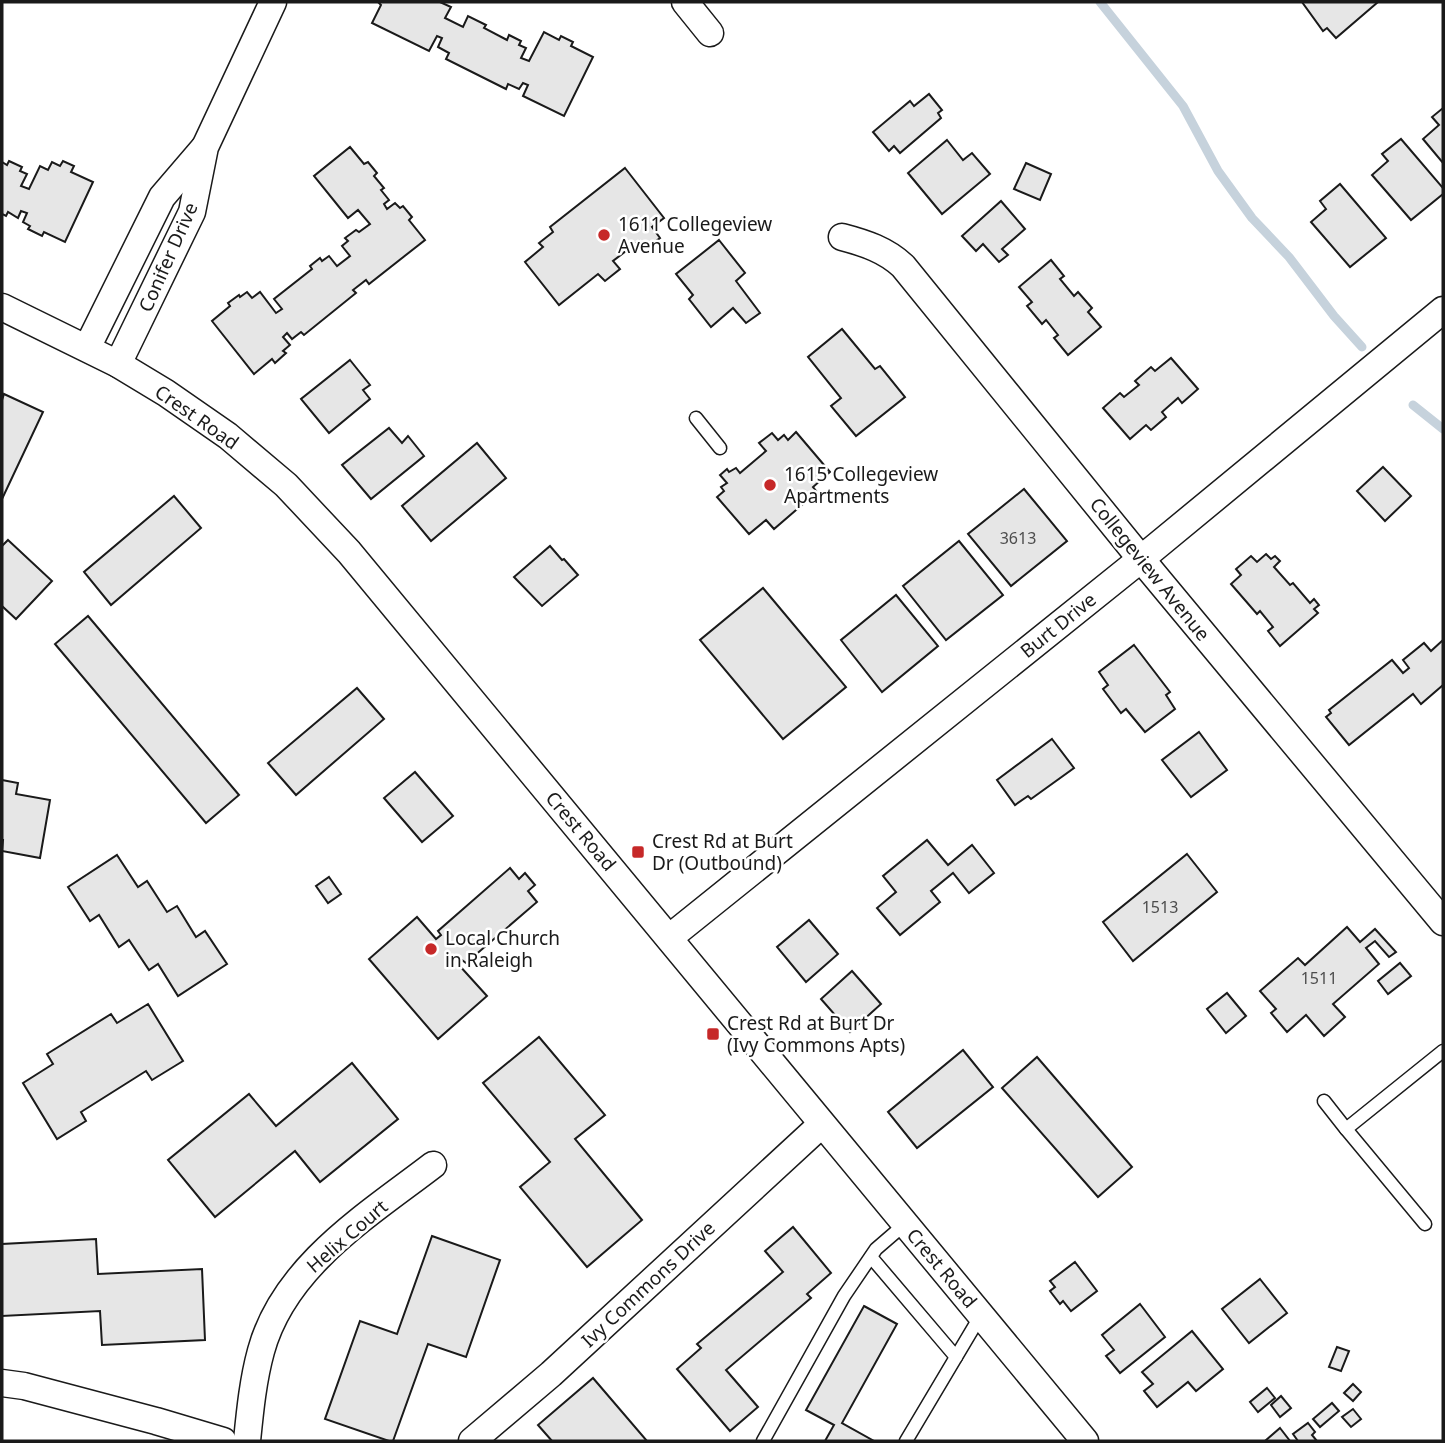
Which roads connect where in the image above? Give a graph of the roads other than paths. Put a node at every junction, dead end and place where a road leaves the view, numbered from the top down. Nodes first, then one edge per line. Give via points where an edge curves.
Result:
1 (273, 2) edge
2 (685, 2) edge
3 (710, 33) dead end
4 (205, 147) junction
5 (842, 237) dead end
6 (2, 307) edge
7 (1443, 310) edge
8 (87, 348) junction
9 (118, 364) junction
10 (696, 418) dead end
11 (720, 448) dead end
12 (1141, 559) junction
13 (1443, 922) edge
14 (669, 938) junction
15 (1443, 1051) edge
16 (1324, 1101) dead end
17 (822, 1124) junction
18 (1346, 1129) junction
19 (433, 1165) dead end
20 (905, 1224) junction
21 (1425, 1224) dead end
22 (871, 1257) junction
23 (981, 1315) junction
24 (956, 1357) junction
25 (2, 1383) edge
26 (222, 1441) edge
27 (247, 1441) edge
28 (472, 1441) edge
29 (763, 1441) edge
30 (906, 1441) edge
31 (1085, 1441) edge

1 - 4 street, Conifer Drive
2 - 3 street
4 - 8 street, Conifer Drive via 162,197
4 - 9 street, Conifer Drive via 192,212
5 - 12 street, Collegeview Avenue via 894,257 903,266
6 - 8 street, Crest Road
7 - 12 street, Burt Drive
8 - 9 street, Crest Road
9 - 14 street, Crest Road via 228,436 286,485 349,552
10 - 11 lane
12 - 13 street, Collegeview Avenue
12 - 14 street, Burt Drive
14 - 17 street, Crest Road
15 - 18 lane
16 - 18 lane
17 - 20 street, Crest Road
17 - 28 street, Ivy Commons Drive
18 - 21 lane
19 - 27 street, Helix Court via 327,1249 297,1281 262,1349
20 - 22 lane
20 - 23 street, Crest Road
22 - 24 lane
22 - 29 lane
23 - 24 lane
23 - 31 street, Crest Road
24 - 30 lane
25 - 26 street

